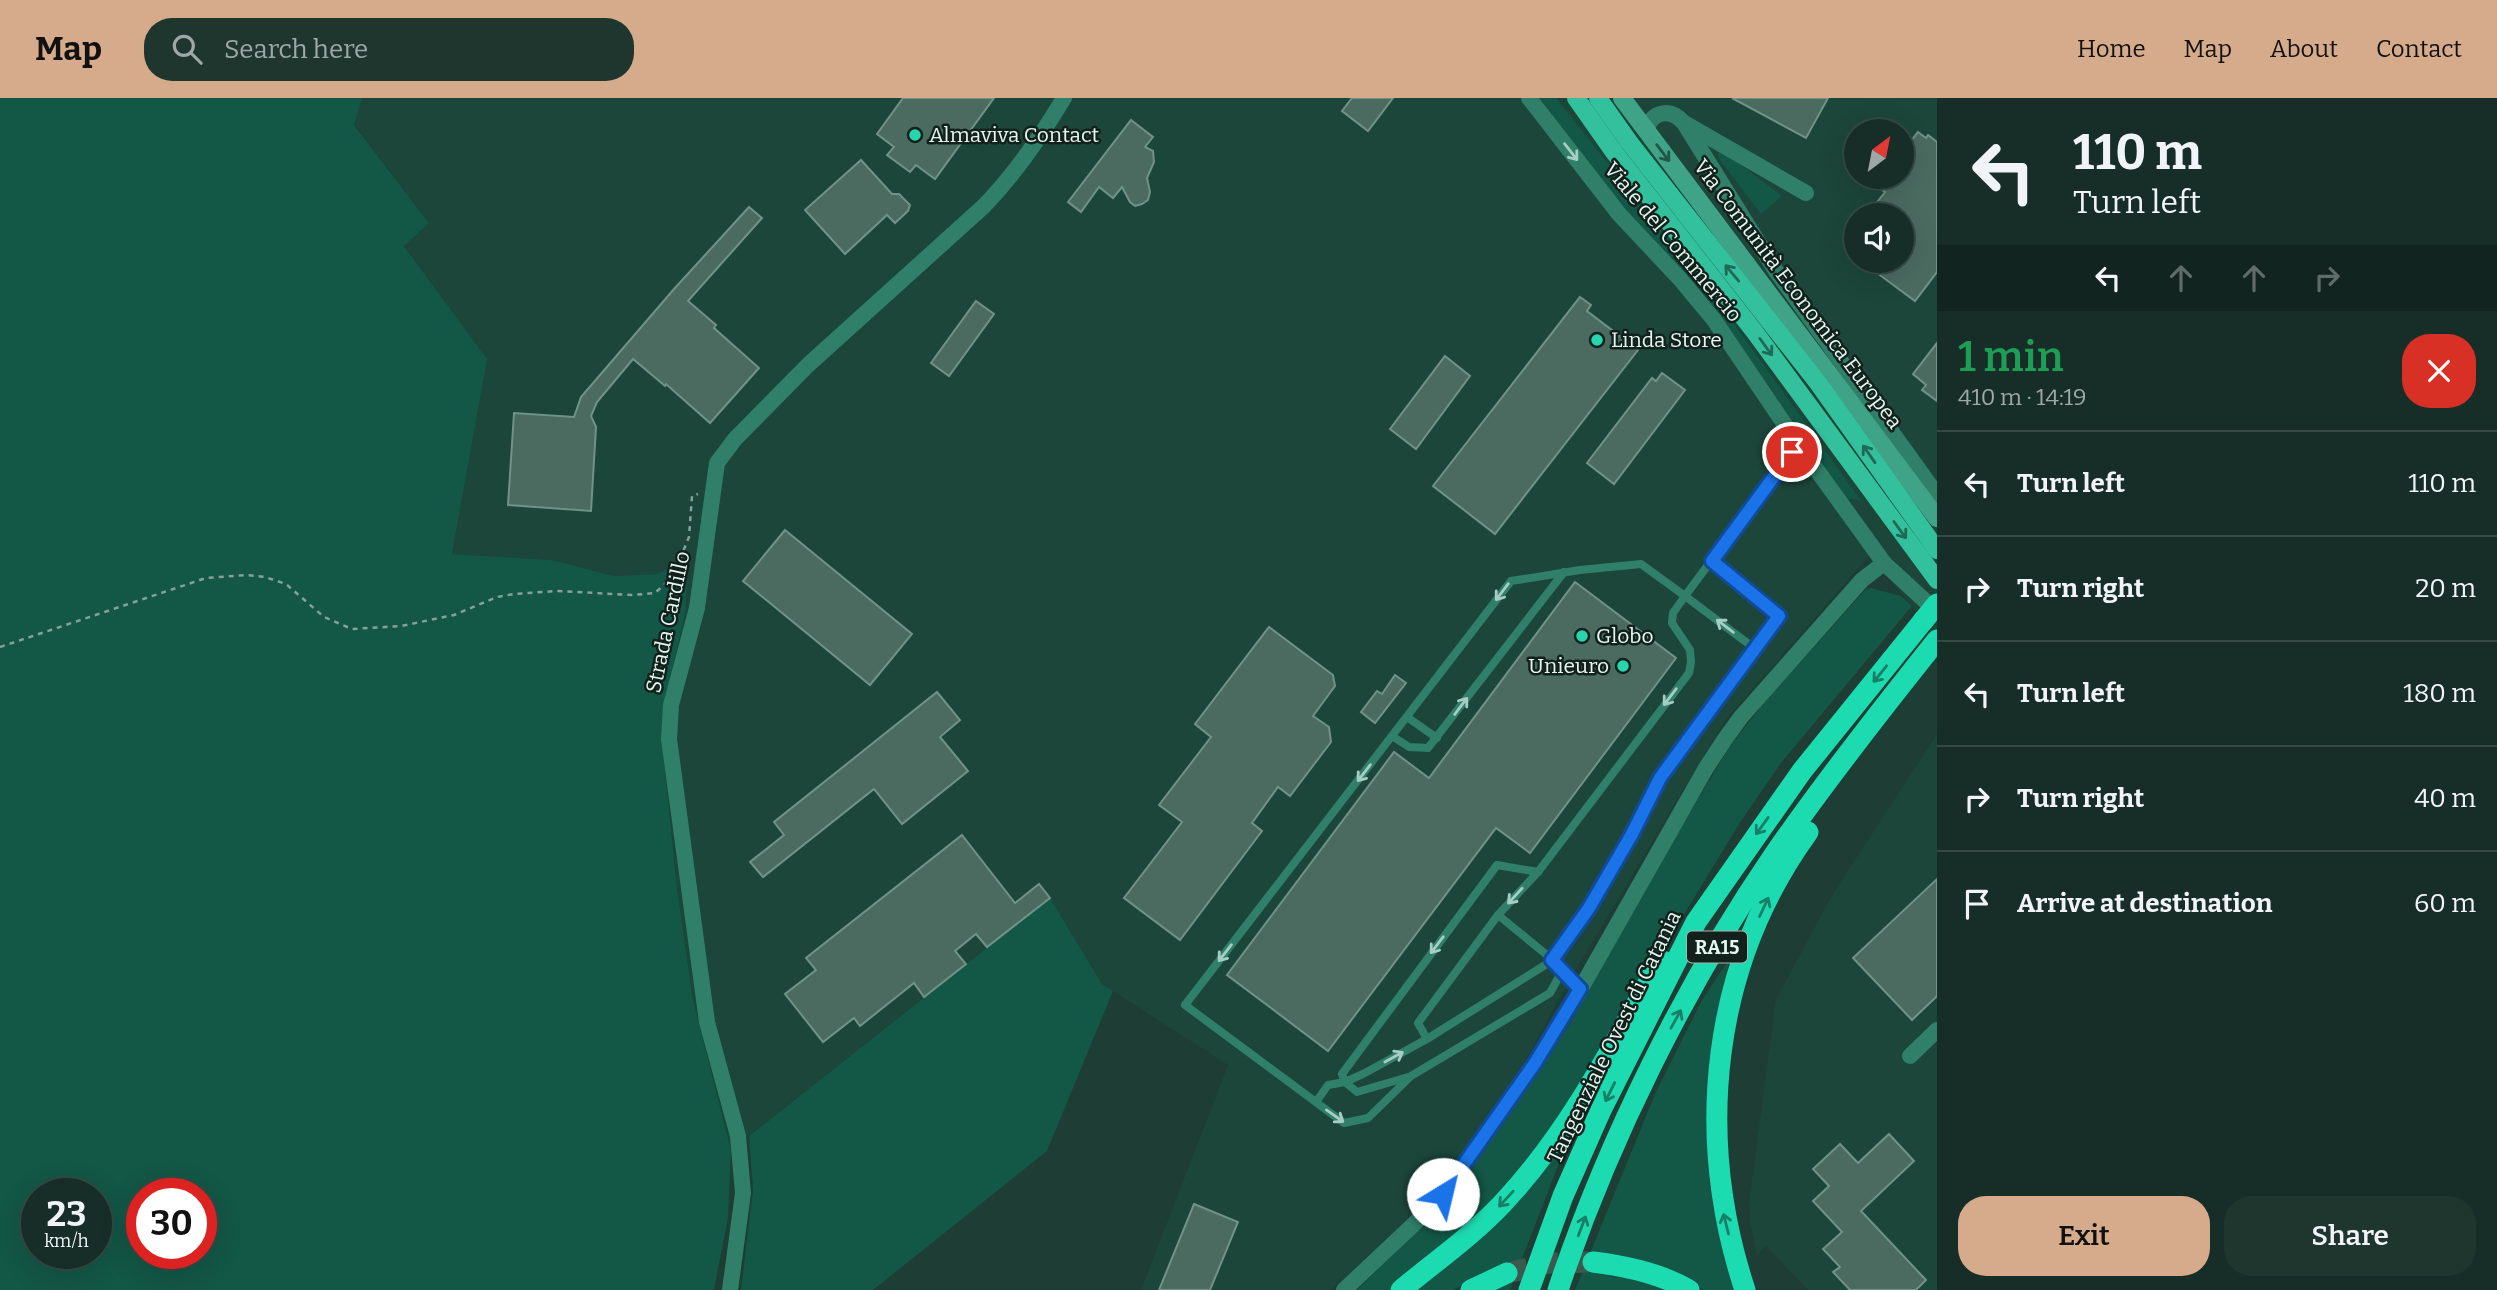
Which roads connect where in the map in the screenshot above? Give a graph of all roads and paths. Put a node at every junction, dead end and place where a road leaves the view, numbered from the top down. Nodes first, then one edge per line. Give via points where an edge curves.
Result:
1 (1064, 98) edge
2 (1529, 98) edge
3 (1568, 98) edge
4 (1576, 98) edge
5 (1598, 98) edge
6 (1622, 98) edge
7 (1659, 98) edge
8 (1680, 119) junction
9 (1592, 124) junction
10 (1646, 130) junction
11 (1806, 193) dead end
12 (1798, 444) junction
13 (713, 486) junction
14 (1937, 495) edge
15 (1937, 518) edge
16 (1937, 550) edge
17 (1712, 561) junction
18 (1884, 563) junction
19 (1564, 572) junction
20 (1937, 580) edge
21 (1685, 596) junction
22 (1937, 604) edge
23 (1930, 616) edge
24 (1937, 641) edge
25 (0, 647) edge
26 (1754, 648) junction
27 (1407, 717) junction
28 (1392, 736) junction
29 (1437, 738) junction
30 (1538, 872) junction
31 (1498, 915) junction
32 (1696, 922) junction
33 (1552, 960) junction
34 (1562, 971) junction
35 (1580, 989) junction
36 (1937, 1030) edge
37 (1427, 1039) junction
38 (1910, 1056) dead end
39 (1412, 1076) junction
40 (1345, 1082) junction
41 (1316, 1102) junction
42 (1593, 1262) tunnel mouth
43 (1507, 1273) tunnel mouth
44 (730, 1290) edge
45 (1344, 1290) edge
46 (1401, 1290) edge
47 (1471, 1290) edge
48 (1529, 1290) edge
49 (1558, 1290) edge
50 (1689, 1290) edge
51 (1745, 1290) edge

1 - 13 street, Strada Cardillo via 1009,180 984,206 808,365 735,439 717,463
2 -> 12 street, Viale del Commercio via 1619,214 1714,320
3 - 9 street
4 - 9 main road
16 -> 5 main road via 1818,383
6 - 10 street, Via Comunità Economica Europea
7 - 8 street
8 - 10 street via 1665,112 1654,116
8 - 11 street
8 - 14 street via 1776,271
9 -> 20 main road via 1754,331
10 -> 15 street, Via Comunità Economica Europea
12 - 17 lane
12 - 18 street, Viale del Commercio
13 - 25 path via 692,496 689,537 680,559 655,593 514,594 454,615 401,626 352,629 324,617 286,584 246,575 206,578
13 - 44 street, Strada Cardillo via 697,608 671,705 669,738 706,1022 738,1136 743,1193
17 - 21 lane
17 - 26 lane via 1779,616
18 - 23 street, Viale del Commercio
18 - 35 street via 1862,580 1725,739
19 - 21 lane via 1641,564
19 -> 27 lane via 1511,581
29 -> 19 lane
26 -> 21 lane
21 -> 30 lane via 1672,623 1690,650 1689,673
22 - 23 highway, RA15, bridge
23 -> 32 highway, Tangenziale Ovest di Catania / RA15 via 1802,771
49 -> 24 highway, RA15 via 1623,1125 1710,958 1788,836
51 -> 24 highway via 1723,1210 1716,1135 1724,1034 1733,987 1777,879 1873,744
26 - 33 lane via 1660,778 1589,908
27 - 28 lane
27 - 29 lane
28 - 29 lane via 1409,747 1428,748
28 -> 41 lane via 1185,1005
30 -> 31 lane
30 -> 40 lane via 1497,865 1346,1067 1342,1074
31 - 33 lane
31 - 37 lane via 1418,1023
32 -> 46 highway via 1653,974 1578,1106 1526,1177 1480,1225
32 -> 48 highway, Tangenziale Ovest di Catania / RA15 via 1601,1110
33 - 34 lane
33 - 37 lane
34 - 35 lane
34 - 39 lane via 1550,993
35 - 45 street via 1535,1063 1443,1194
36 - 38 street
40 -> 37 lane
39 - 40 lane via 1357,1092
41 -> 39 lane via 1344,1123 1356,1122 1368,1118
40 - 41 lane via 1328,1085
42 - 50 highway via 1660,1276
43 - 47 highway

